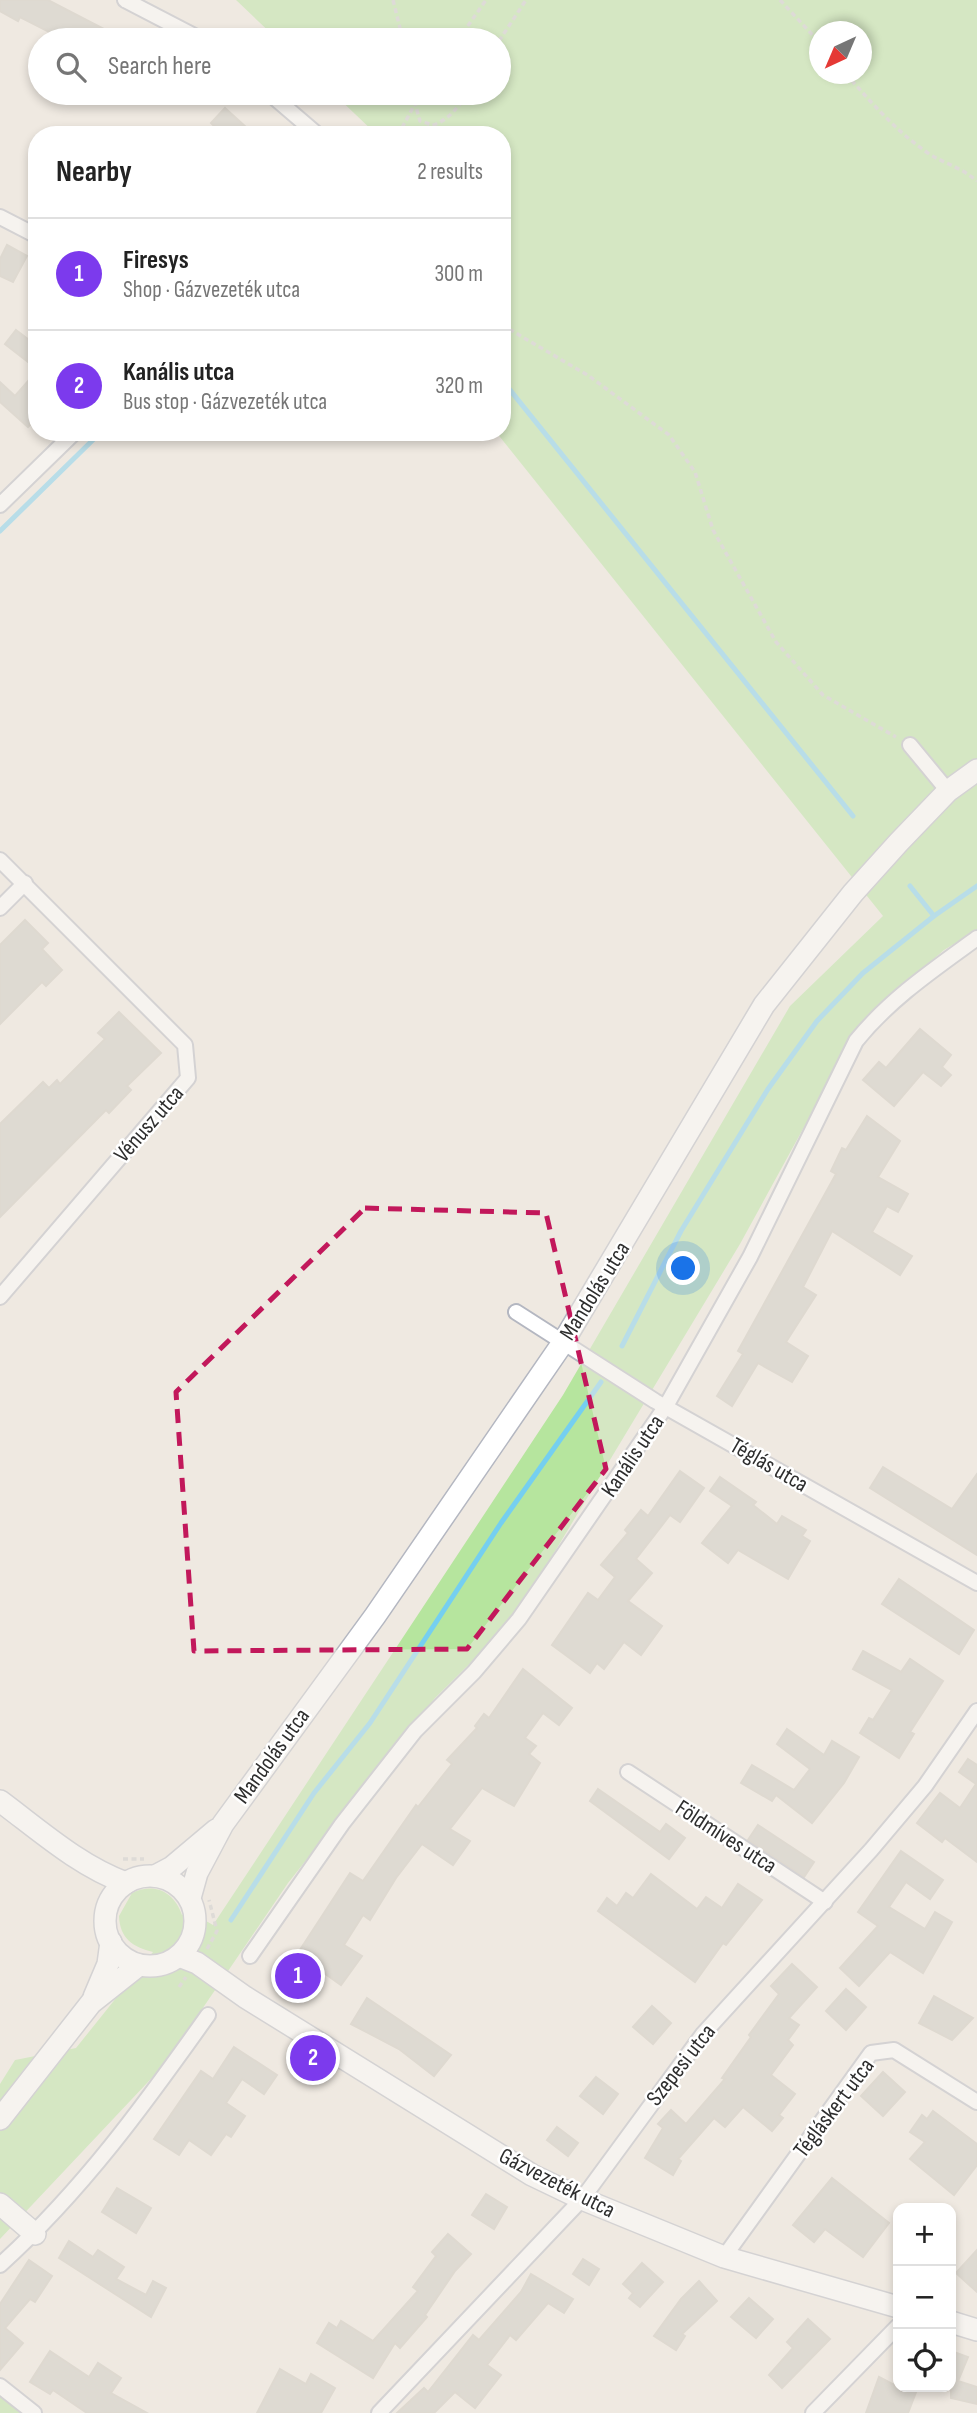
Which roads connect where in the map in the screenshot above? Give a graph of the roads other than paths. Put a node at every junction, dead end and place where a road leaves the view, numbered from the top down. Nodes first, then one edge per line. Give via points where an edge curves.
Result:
1 (125, 0) edge
2 (179, 28) edge
3 (283, 105) edge
4 (308, 126) edge
5 (0, 217) edge
6 (28, 231) edge
7 (66, 441) edge
8 (0, 505) edge
9 (909, 745) road end
10 (977, 770) edge
11 (948, 791) junction
12 (0, 860) edge
13 (24, 883) junction
14 (0, 908) edge
15 (977, 938) edge
16 (0, 1297) edge
17 (516, 1312) dead end
18 (562, 1344) junction
19 (666, 1406) junction
20 (977, 1583) edge
21 (977, 1711) edge
22 (628, 1772) dead end
23 (0, 1801) edge
24 (223, 1824) junction
25 (60, 1846) junction
26 (155, 1876) junction
27 (126, 1883) junction
28 (190, 1898) junction
29 (825, 1902) junction
30 (107, 1907) junction
31 (195, 1926) junction
32 (111, 1942) junction
33 (179, 1956) junction
34 (250, 1956) dead end
35 (139, 1965) junction
36 (245, 1997) junction
37 (91, 2003) junction
38 (208, 2015) dead end
39 (977, 2102) edge
40 (0, 2119) edge
41 (582, 2199) junction
42 (0, 2204) edge
43 (35, 2234) junction
44 (724, 2257) junction
45 (0, 2265) edge
46 (893, 2306) edge
47 (956, 2324) edge
48 (895, 2329) edge
49 (977, 2330) edge
50 (0, 2386) edge
51 (34, 2413) edge
52 (379, 2413) edge
53 (813, 2413) edge

1 - 2 street
3 - 4 street
5 - 6 street
7 - 8 street
9 - 11 street
10 - 11 street, Mandolás utca
11 - 18 street, Mandolás utca via 853,893 764,1005
12 - 13 street, Vénusz utca
13 - 14 street
13 - 16 street, Vénusz utca via 185,1045 188,1078
15 - 19 street, Kanális utca via 897,997 856,1041 750,1257
17 - 18 street, Téglás utca
18 - 19 street, Téglás utca
18 - 24 street, Mandolás utca via 375,1616
19 - 20 street, Téglás utca
19 - 34 street, Kanális utca via 519,1619 415,1731 342,1824
21 - 29 street, Szepesi utca via 925,1786
22 - 29 street, Földmíves utca
23 - 25 street
24 - 26 street, Mandolás utca
24 - 28 street, Mandolás utca
25 - 27 street
25 - 30 street
26 - 27 street
26 - 28 street via 175,1883
27 - 30 street
28 - 31 street
29 - 41 street, Szepesi utca via 703,2034
30 - 32 street via 105,1925
31 - 33 street
31 - 36 street, Gázvezeték utca via 206,1952
32 - 35 street
32 - 37 street via 108,1964
33 - 35 street via 167,1963
33 - 36 street, Gázvezeték utca via 197,1963
35 - 37 street
36 - 41 street, Gázvezeték utca via 532,2175
37 - 40 street
38 - 43 street via 107,2154
39 - 44 street, Tégláskert utca via 894,2050 871,2053
41 - 44 street, Gázvezeték utca
41 - 52 street, Szepesi utca
42 - 43 street
43 - 45 street
44 - 46 street, Gázvezeték utca
47 - 49 street
48 - 53 street
50 - 51 street

